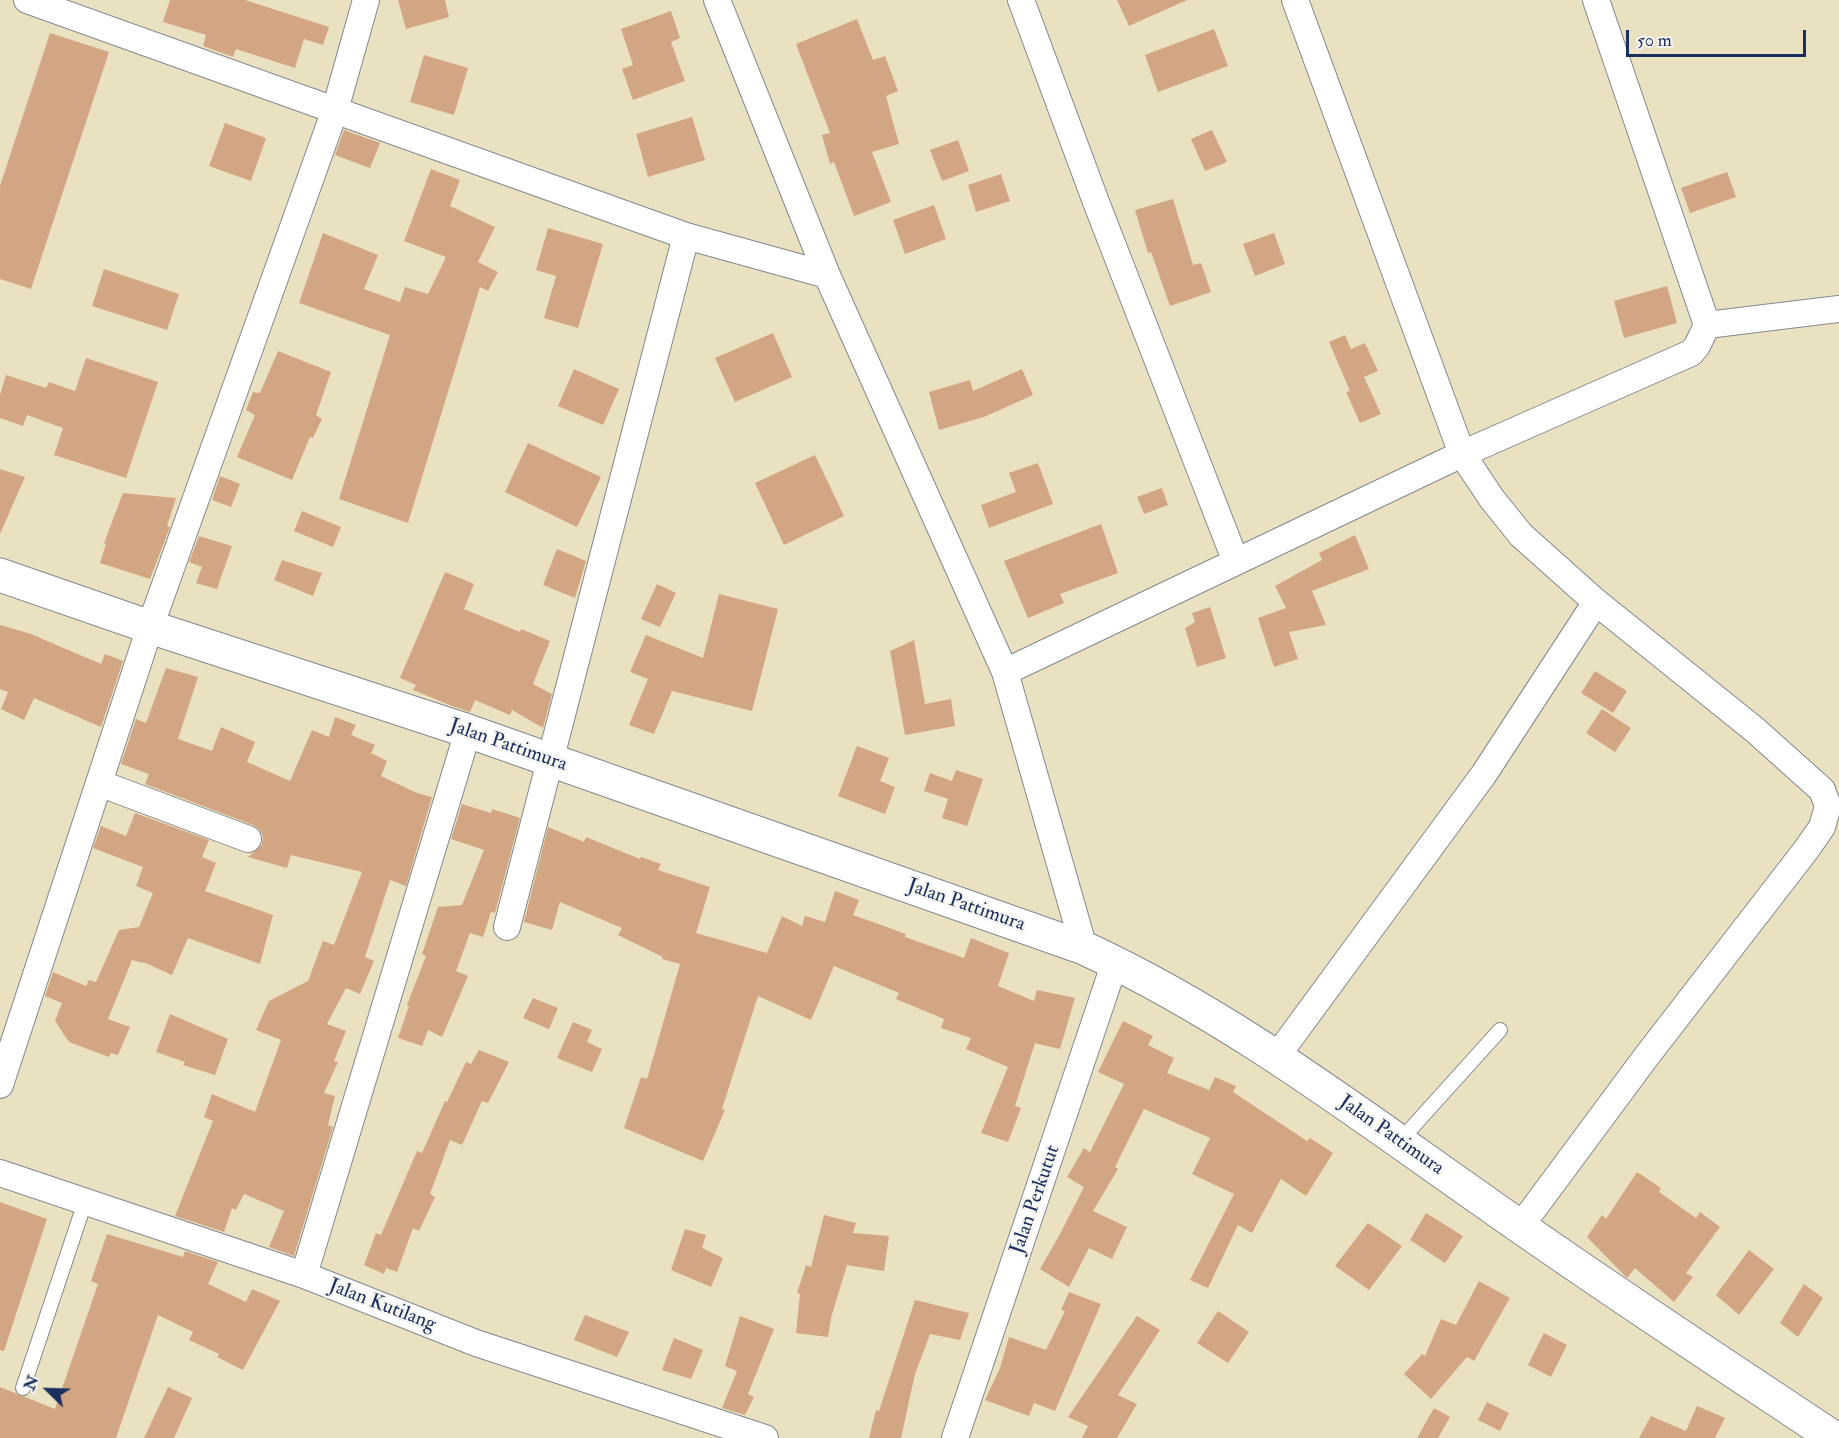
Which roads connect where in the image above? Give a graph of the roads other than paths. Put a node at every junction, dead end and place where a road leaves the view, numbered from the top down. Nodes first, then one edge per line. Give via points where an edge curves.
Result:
1 (27, 0) edge
2 (366, 0) edge
3 (717, 0) edge
4 (1021, 0) edge
5 (1295, 0) edge
6 (1596, 0) edge
7 (335, 110) junction
8 (686, 236) junction
9 (827, 275) junction
10 (1839, 309) edge
11 (1707, 325) junction
12 (1462, 454) junction
13 (1236, 562) junction
14 (0, 574) edge
15 (1596, 602) junction
16 (150, 627) junction
17 (1005, 672) junction
18 (468, 731) junction
19 (551, 761) junction
20 (99, 783) junction
21 (248, 839) dead end
22 (507, 927) dead end
23 (1084, 948) junction
24 (1115, 962) junction
25 (1500, 1030) dead end
26 (1277, 1056) junction
27 (0, 1085) edge
28 (1400, 1142) junction
29 (0, 1173) edge
30 (85, 1202) junction
31 (1520, 1227) junction
32 (304, 1275) junction
33 (22, 1388) dead end
34 (765, 1438) edge
35 (955, 1438) edge
36 (1834, 1438) edge

1 - 7 street
2 - 7 street
3 - 9 street
4 - 13 street
5 - 12 street
6 - 11 street
7 - 8 street
7 - 16 street
8 - 9 street
8 - 19 street
9 - 17 street
10 - 11 street
11 - 12 street via 1691,353
12 - 13 street
12 - 15 street via 1521,535
13 - 17 street
14 - 16 main road, Jalan Pattimura
15 - 26 street via 1484,774
15 - 31 street via 1755,730 1822,790 1828,806 1822,827 1806,850
16 - 18 main road, Jalan Pattimura
16 - 20 street
17 - 23 street
18 - 19 main road, Jalan Pattimura
18 - 32 street
19 - 22 street
19 - 23 main road, Jalan Pattimura
20 - 21 street
20 - 27 street
23 - 24 main road, Jalan Pattimura
24 - 26 main road, Jalan Pattimura via 1165,987
24 - 35 street, Jalan Perkutut
25 - 28 lane
26 - 28 main road, Jalan Pattimura
28 - 31 main road, Jalan Pattimura
29 - 30 street, Jalan Kutilang
30 - 32 street, Jalan Kutilang
30 - 33 lane
31 - 36 main road, Jalan Pattimura
32 - 34 street, Jalan Kutilang via 477,1343

